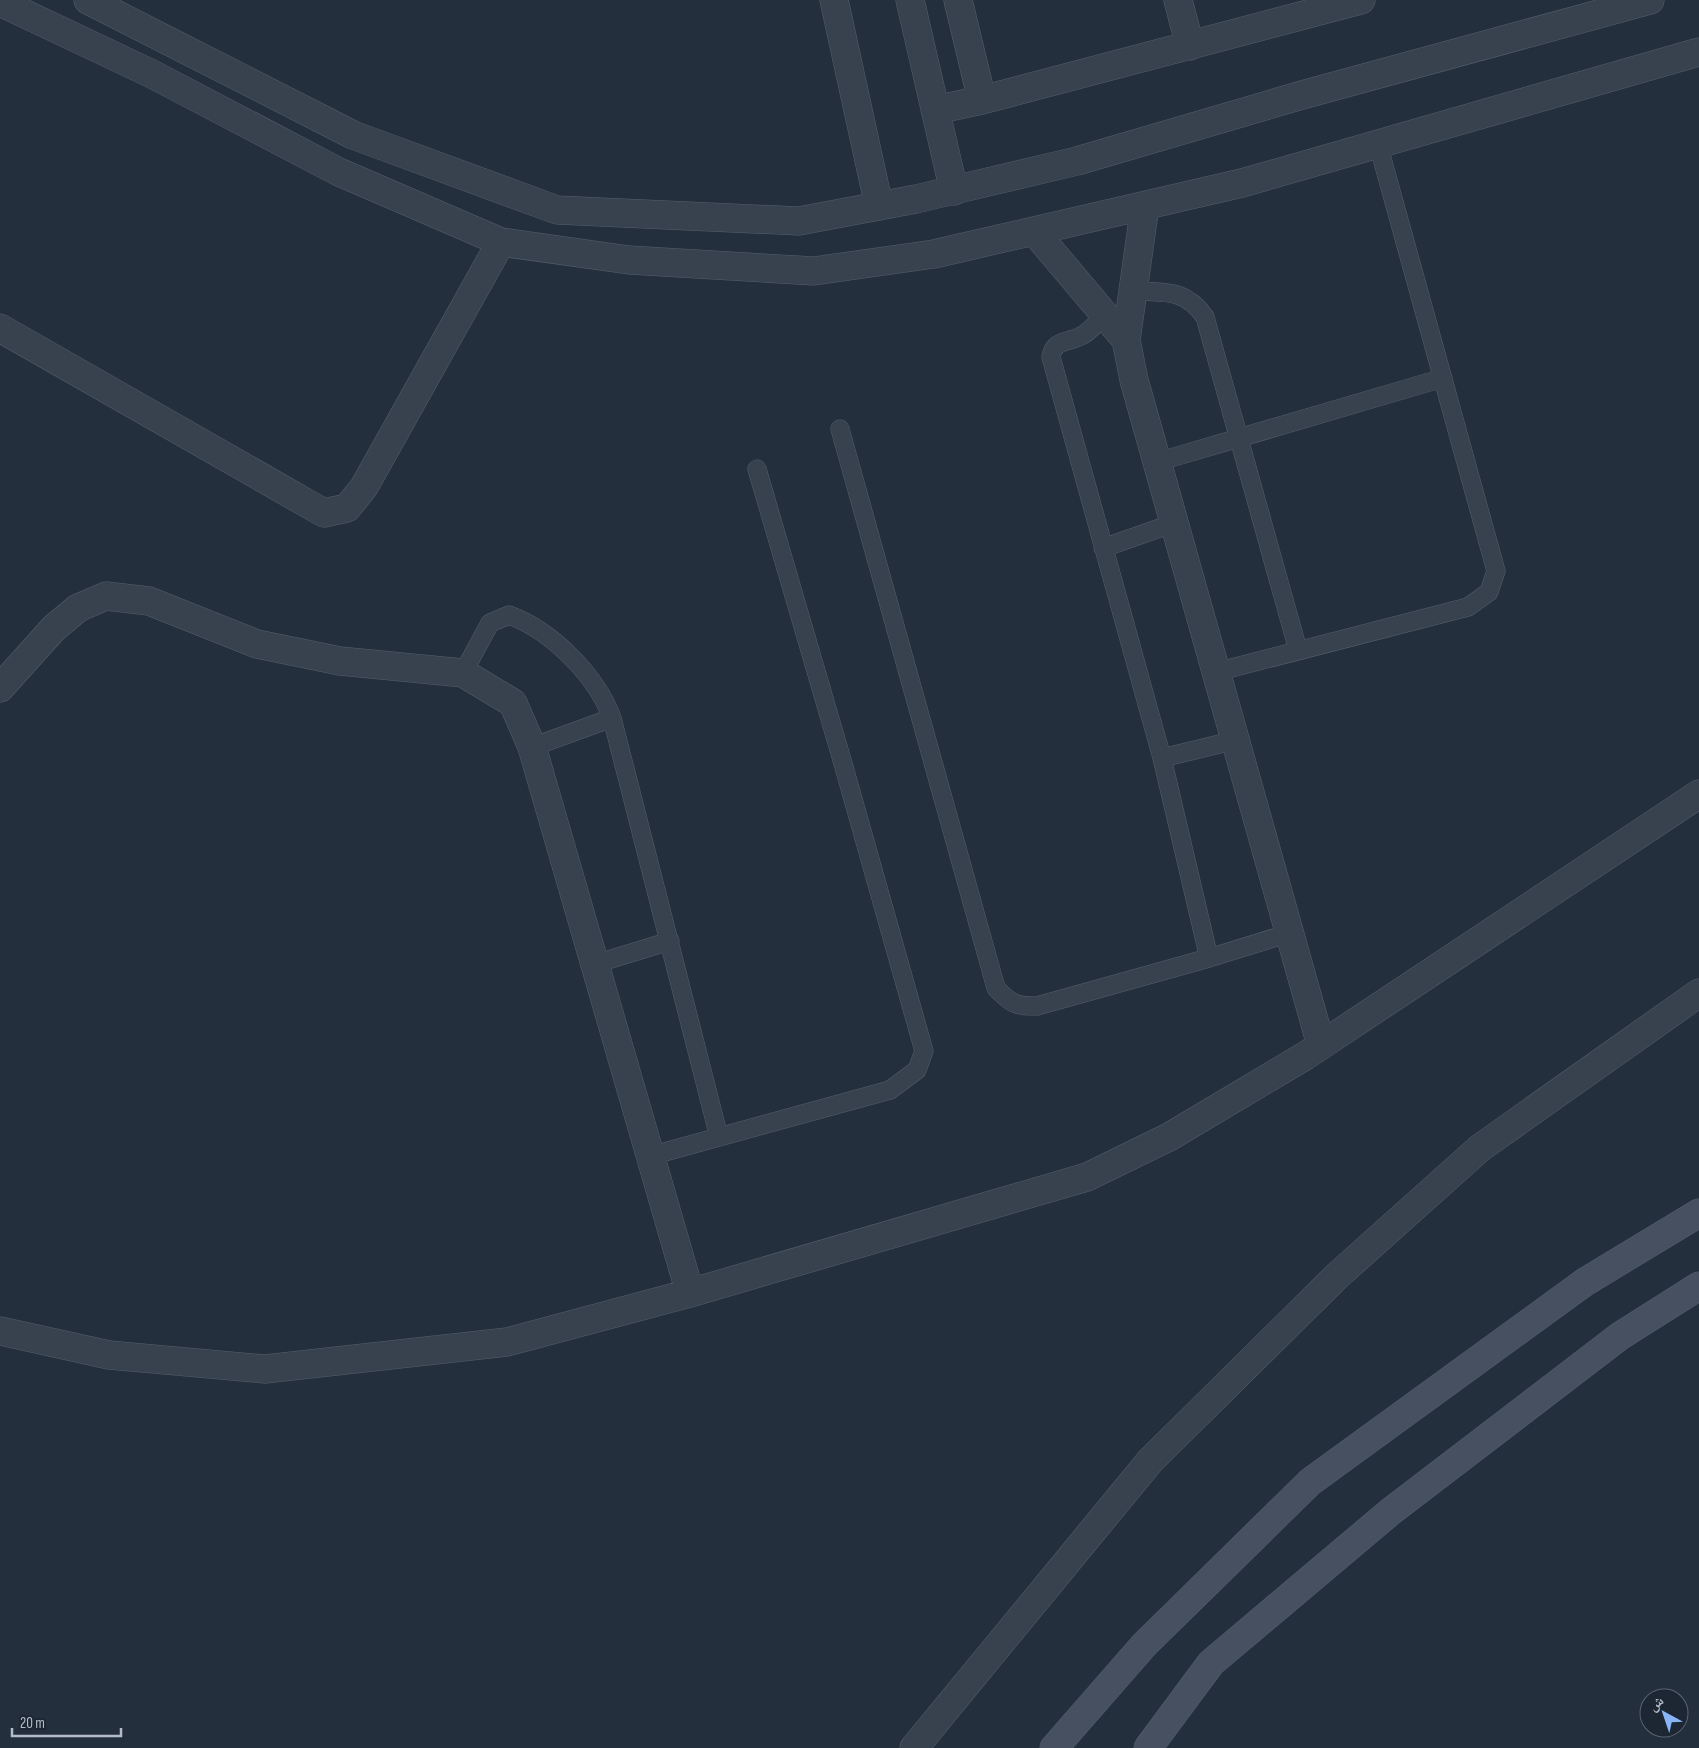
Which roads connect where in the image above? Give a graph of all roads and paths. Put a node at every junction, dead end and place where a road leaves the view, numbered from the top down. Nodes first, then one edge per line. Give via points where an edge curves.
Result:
1 (88, 0) edge
2 (834, 0) edge
3 (910, 0) edge
4 (958, 0) edge
5 (1178, 0) edge
6 (1361, 0) edge
7 (1650, 0) edge
8 (0, 2) edge
9 (1190, 46) junction
10 (1699, 52) edge
11 (982, 100) junction
12 (935, 110) junction
13 (1378, 144) junction
14 (954, 191) junction
15 (879, 206) junction
16 (1144, 206) junction
17 (1034, 231) junction
18 (501, 242) junction
19 (1133, 291) junction
20 (1104, 315) junction
21 (0, 328) edge
22 (1126, 340) junction
23 (1443, 378) junction
24 (840, 429) dead end
25 (1240, 438) junction
26 (1157, 462) junction
27 (757, 469) dead end
28 (1174, 524) junction
29 (1103, 548) junction
30 (1298, 650) junction
31 (1216, 672) junction
32 (463, 673) junction
33 (0, 688) edge
34 (612, 718) junction
35 (1236, 740) junction
36 (532, 747) junction
37 (1162, 758) junction
38 (1699, 794) edge
39 (1290, 933) junction
40 (670, 941) junction
41 (1209, 958) junction
42 (595, 964) junction
43 (1699, 994) edge
44 (1321, 1045) junction
45 (719, 1137) junction
46 (650, 1156) junction
47 (1699, 1213) edge
48 (1699, 1286) edge
49 (690, 1293) junction
50 (0, 1331) edge
51 (914, 1748) edge
52 (1054, 1748) edge
53 (1148, 1748) edge

1 - 15 street via 353,134 557,210 799,221
2 - 15 street
3 - 12 street
4 - 11 street
5 - 9 street
6 - 9 street
7 - 14 street via 1302,95 1077,161
8 - 18 street via 152,74 339,172
9 - 11 street
10 - 13 street
11 - 12 street
12 - 14 street
13 - 16 street via 1242,183
13 - 23 lane
14 - 15 street
16 - 17 street
16 - 19 street
17 - 18 street via 934,254 814,271 629,260
17 - 20 street
18 - 21 street via 364,487 347,508 324,514
19 - 22 street
19 - 25 lane via 1175,293 1195,302 1205,317
20 - 22 street
20 - 29 lane via 1081,337 1057,344 1051,357
22 - 26 street
23 - 25 lane
23 - 30 lane via 1496,571 1489,592 1468,607
24 - 41 lane via 996,988 1021,1007 1037,1006
25 - 26 lane
25 - 30 lane
26 - 28 street
27 - 45 lane via 924,1051 917,1070 890,1090
28 - 29 lane
28 - 31 street
29 - 37 lane
30 - 31 lane
31 - 35 street
32 - 33 street via 340,661 257,644 149,601 106,596 78,608 54,628
32 - 34 lane via 490,623 508,615 529,622 585,670 605,698
32 - 36 street via 513,703
34 - 36 lane
34 - 40 lane
35 - 37 lane
35 - 39 street
36 - 42 street
37 - 41 lane
38 - 44 street
39 - 41 lane
39 - 44 street
40 - 42 lane
40 - 45 lane
42 - 46 street
43 - 51 street via 1480,1148 1337,1276 1150,1461
44 - 49 street via 1168,1137 1086,1177
45 - 46 lane
46 - 49 street
47 - 52 main road via 1585,1282 1310,1482 1144,1645
48 - 53 main road via 1620,1336 1390,1512 1210,1662
49 - 50 street via 507,1342 265,1368 109,1355

